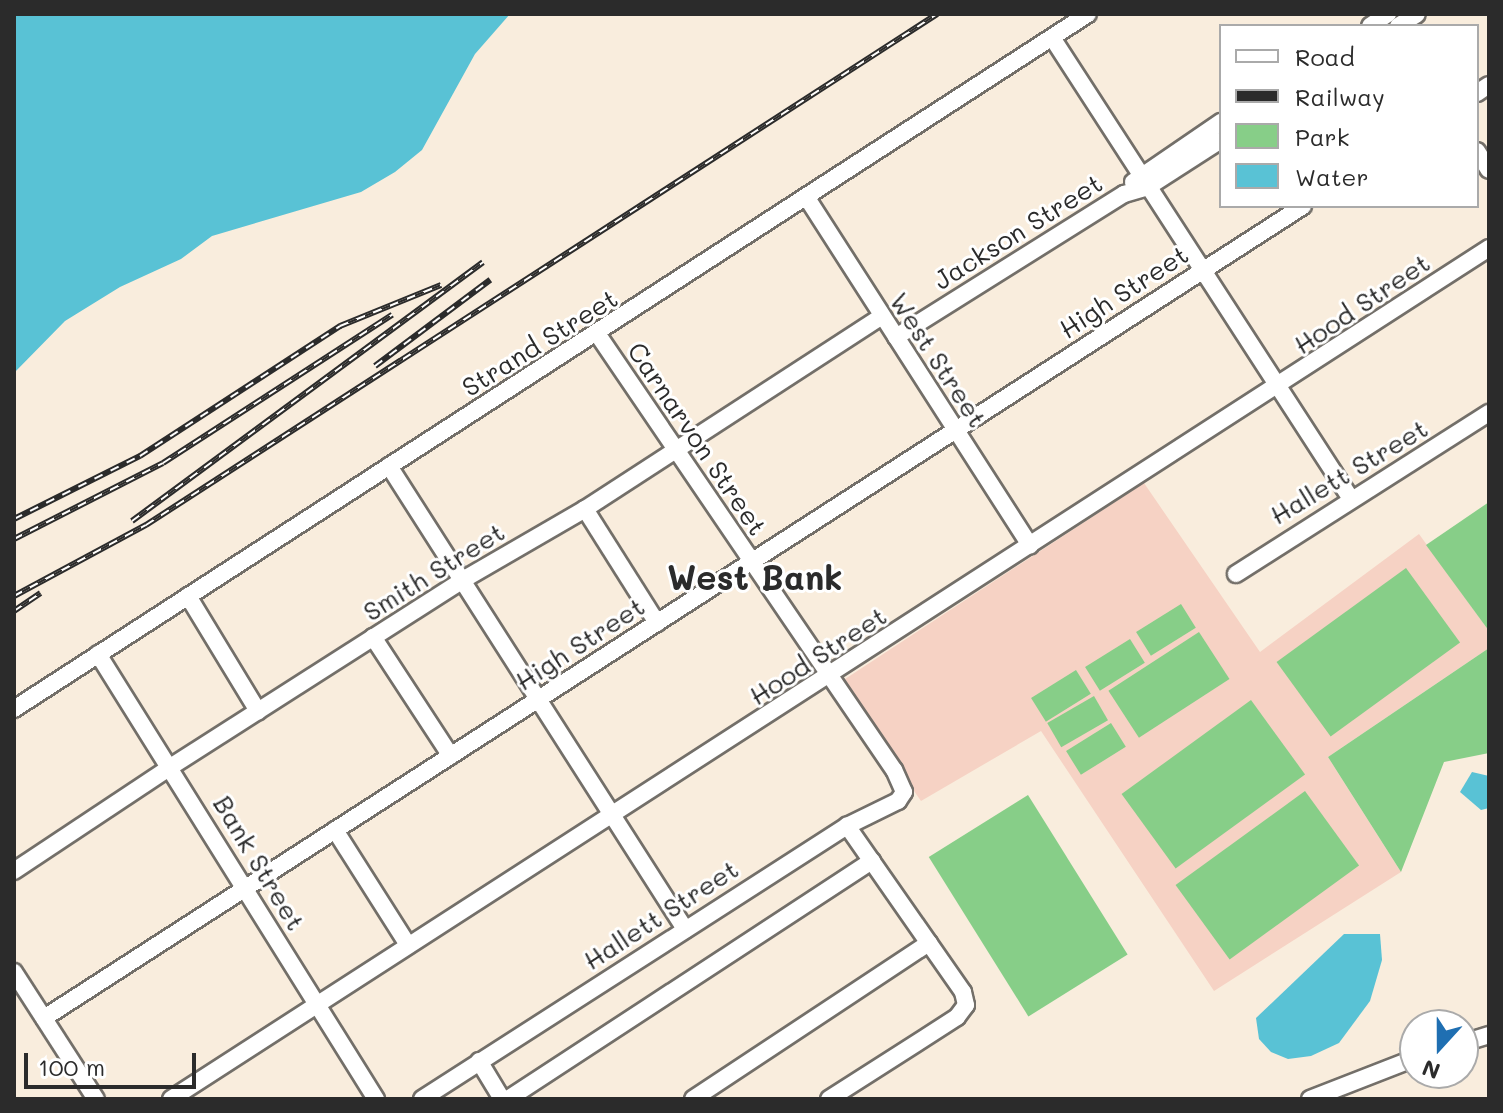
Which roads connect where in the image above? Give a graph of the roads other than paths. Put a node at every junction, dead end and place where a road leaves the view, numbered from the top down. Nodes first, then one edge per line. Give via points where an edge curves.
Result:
1 (1088, 14) edge
2 (1417, 14) edge
3 (1400, 24) edge
4 (1053, 39) junction
5 (1219, 124) edge
6 (1219, 141) edge
7 (1143, 181) junction
8 (807, 198) junction
9 (1300, 208) edge
10 (1489, 248) edge
11 (1203, 269) junction
12 (881, 317) junction
13 (598, 335) junction
14 (896, 337) junction
15 (1279, 388) junction
16 (1489, 413) edge
17 (954, 430) junction
18 (675, 448) junction
19 (389, 466) junction
20 (1351, 499) junction
21 (585, 509) junction
22 (1030, 546) junction
23 (751, 560) junction
24 (1236, 574) dead end
25 (461, 581) junction
26 (188, 596) junction
27 (657, 623) junction
28 (373, 637) junction
29 (98, 654) junction
30 (829, 679) junction
31 (538, 700) junction
32 (14, 709) edge
33 (258, 711) junction
34 (451, 756) junction
35 (172, 766) junction
36 (892, 767) joint
37 (611, 815) junction
38 (847, 826) junction
39 (335, 830) junction
40 (872, 861) junction
41 (14, 871) edge
42 (246, 887) junction
43 (685, 929) junction
44 (929, 943) junction
45 (408, 945) junction
46 (14, 972) edge
47 (318, 1007) junction
48 (44, 1018) junction
49 (479, 1061) junction
50 (1399, 1064) edge
51 (96, 1099) edge
52 (173, 1099) edge
53 (376, 1099) edge
54 (422, 1099) edge
55 (505, 1099) edge
56 (693, 1099) edge
57 (829, 1099) edge
58 (1310, 1099) edge

1 - 4 street, Strand Street
2 - 3 street
4 - 7 street
4 - 8 street, Strand Street
5 - 7 street, Jackson Street
6 - 7 street, Jackson Street
7 - 11 street
7 - 14 street, Jackson Street
8 - 12 street, West Street
8 - 13 street, Strand Street
9 - 11 street, High Street
10 - 15 street, Hood Street
11 - 15 street
11 - 17 street, High Street
12 - 14 street, West Street
12 - 18 street, Smith Street
13 - 18 street, Carnarvon Street
13 - 19 street, Strand Street
14 - 17 street, West Street
15 - 20 street
15 - 22 street, Hood Street
16 - 20 street, Hallett Street
17 - 22 street, West Street
17 - 23 street, High Street
18 - 21 street, Smith Street
18 - 23 street, Carnarvon Street
19 - 25 street
19 - 26 street, Strand Street
20 - 24 street, Hallett Street
21 - 25 street, Smith Street
21 - 27 street
22 - 30 street, Hood Street
23 - 27 street, High Street
23 - 30 street, Carnarvon Street
25 - 28 street, Smith Street
25 - 31 street
26 - 29 street, Strand Street
26 - 33 street
27 - 31 street, High Street
28 - 33 street, Smith Street
28 - 34 street
29 - 32 street, Strand Street
29 - 35 street, Bank Street
30 - 36 street, Carnarvon Street
30 - 37 street, Hood Street
31 - 34 street, High Street
31 - 37 street
33 - 35 street, Smith Street
34 - 39 street, High Street
35 - 41 street, Smith Street
35 - 42 street, Bank Street
36 - 38 street, Hallett Street via 903,785 902,796
37 - 43 street
37 - 45 street, Hood Street
38 - 40 street
38 - 43 street, Hallett Street
39 - 42 street, High Street
39 - 45 street
40 - 44 street
40 - 55 street
42 - 47 street, Bank Street
42 - 48 street, High Street
43 - 49 street, Hallett Street
44 - 56 street
44 - 57 street via 965,995 964,1011
45 - 47 street, Hood Street
46 - 48 street
47 - 52 street, Hood Street
47 - 53 street, Bank Street
48 - 51 street
49 - 54 street, Hallett Street
49 - 55 street
50 - 58 street

